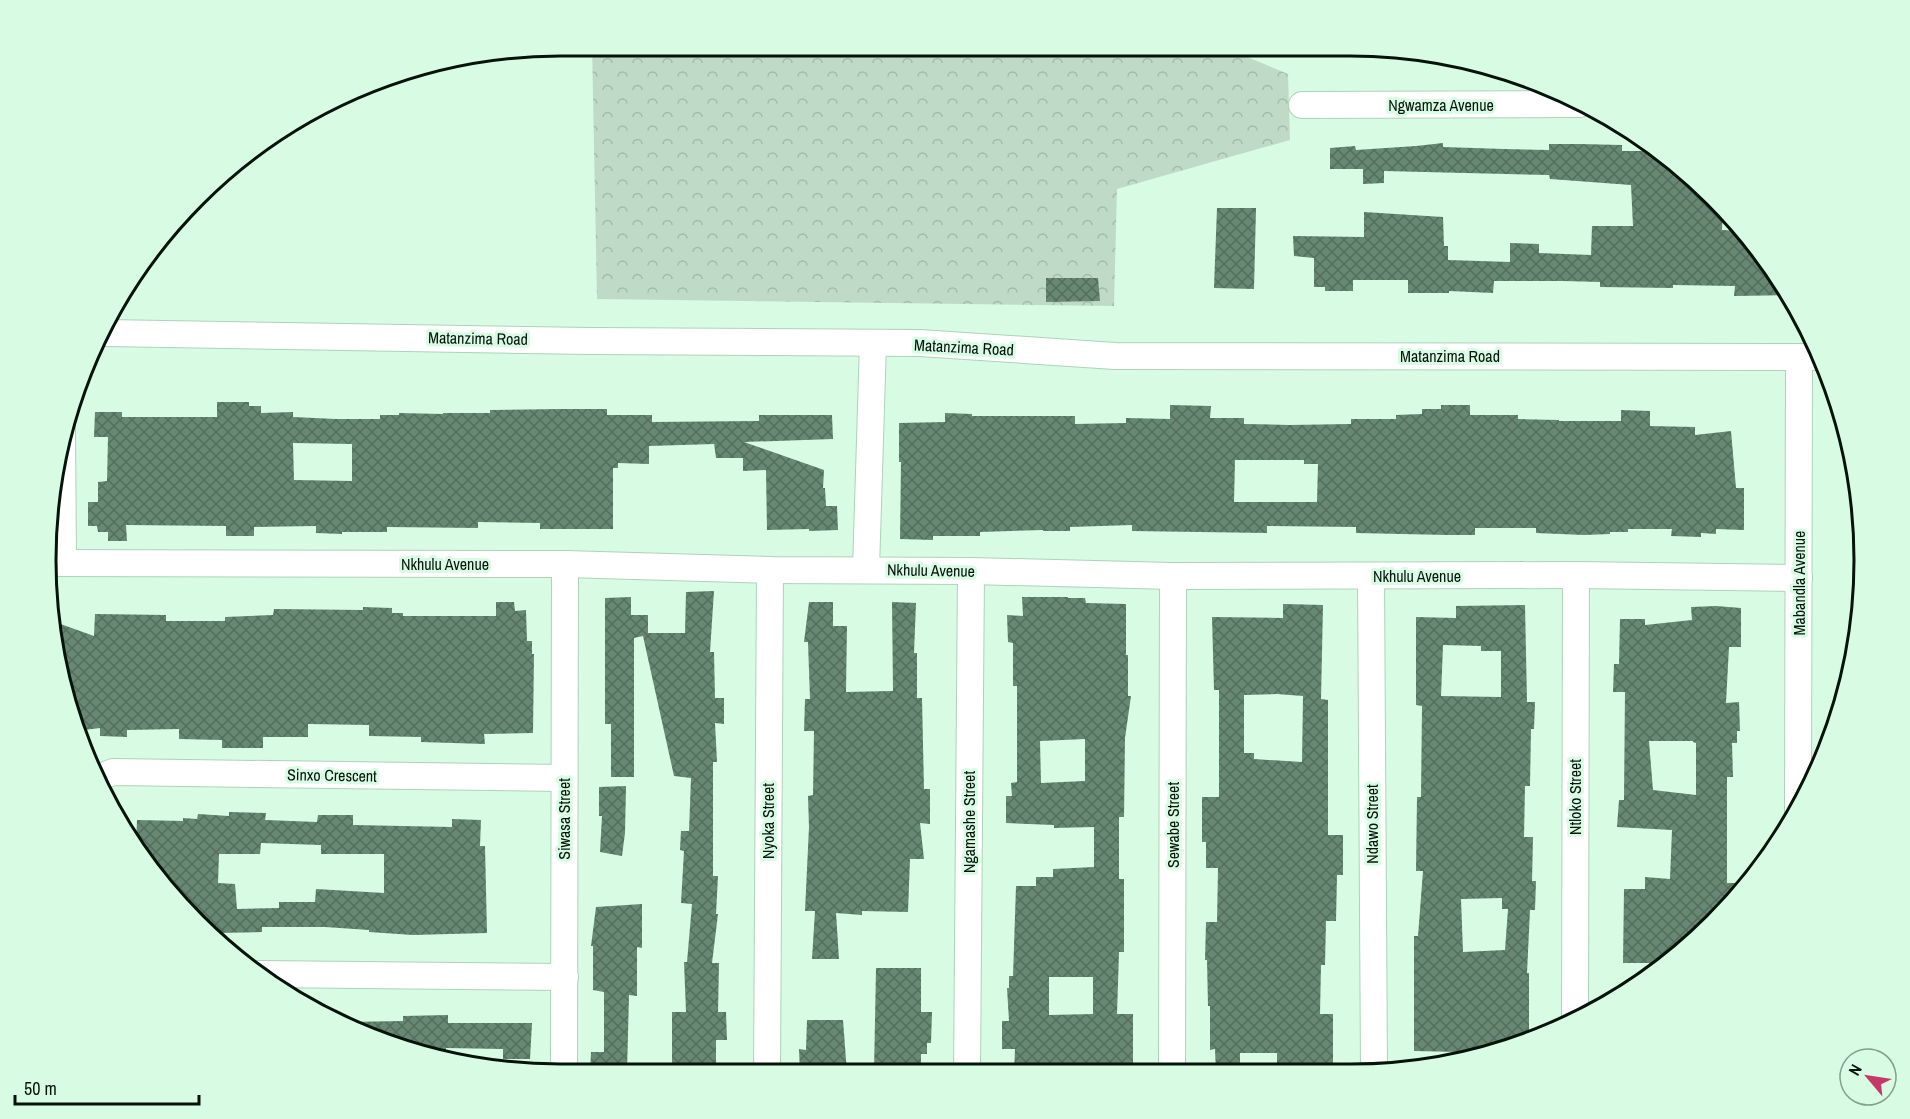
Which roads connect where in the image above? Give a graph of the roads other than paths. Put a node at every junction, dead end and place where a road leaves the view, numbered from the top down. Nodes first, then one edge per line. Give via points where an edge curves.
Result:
1 (1566, 104) edge
2 (1302, 105) dead end
3 (109, 333) edge
4 (873, 343) junction
5 (1811, 357) edge
6 (56, 563) edge
7 (565, 564) junction
8 (866, 569) junction
9 (770, 570) junction
10 (971, 571) junction
11 (1576, 575) junction
12 (1173, 576) junction
13 (1371, 576) junction
14 (1799, 578) junction
15 (104, 775) edge
16 (564, 778) junction
17 (1797, 793) edge
18 (273, 974) edge
19 (565, 977) junction
20 (1575, 1011) edge
21 (1374, 1063) edge
22 (564, 1064) edge
23 (767, 1064) edge
24 (967, 1064) edge
25 (1172, 1064) edge

1 - 2 street, Ngwamza Avenue
3 - 4 street, Matanzima Road
4 - 5 street, Matanzima Road via 1115,356
4 - 8 street
5 - 14 street, Mabandla Avenue
6 - 7 street, Nkhulu Avenue
7 - 9 street, Nkhulu Avenue
7 - 16 street, Siwasa Street
8 - 9 street, Nkhulu Avenue
8 - 10 street, Nkhulu Avenue
9 - 23 street, Nyoka Street
10 - 12 street, Nkhulu Avenue
10 - 24 street, Ngamashe Street
11 - 13 street, Nkhulu Avenue
11 - 14 street, Nkhulu Avenue
11 - 20 street, Ntloko Street
12 - 13 street, Nkhulu Avenue
12 - 25 street, Sewabe Street
13 - 21 street, Ndawo Street
14 - 17 street, Mabandla Avenue
15 - 16 street, Sinxo Crescent via 113,772
16 - 19 street, Siwasa Street
18 - 19 street
19 - 22 street, Siwasa Street

